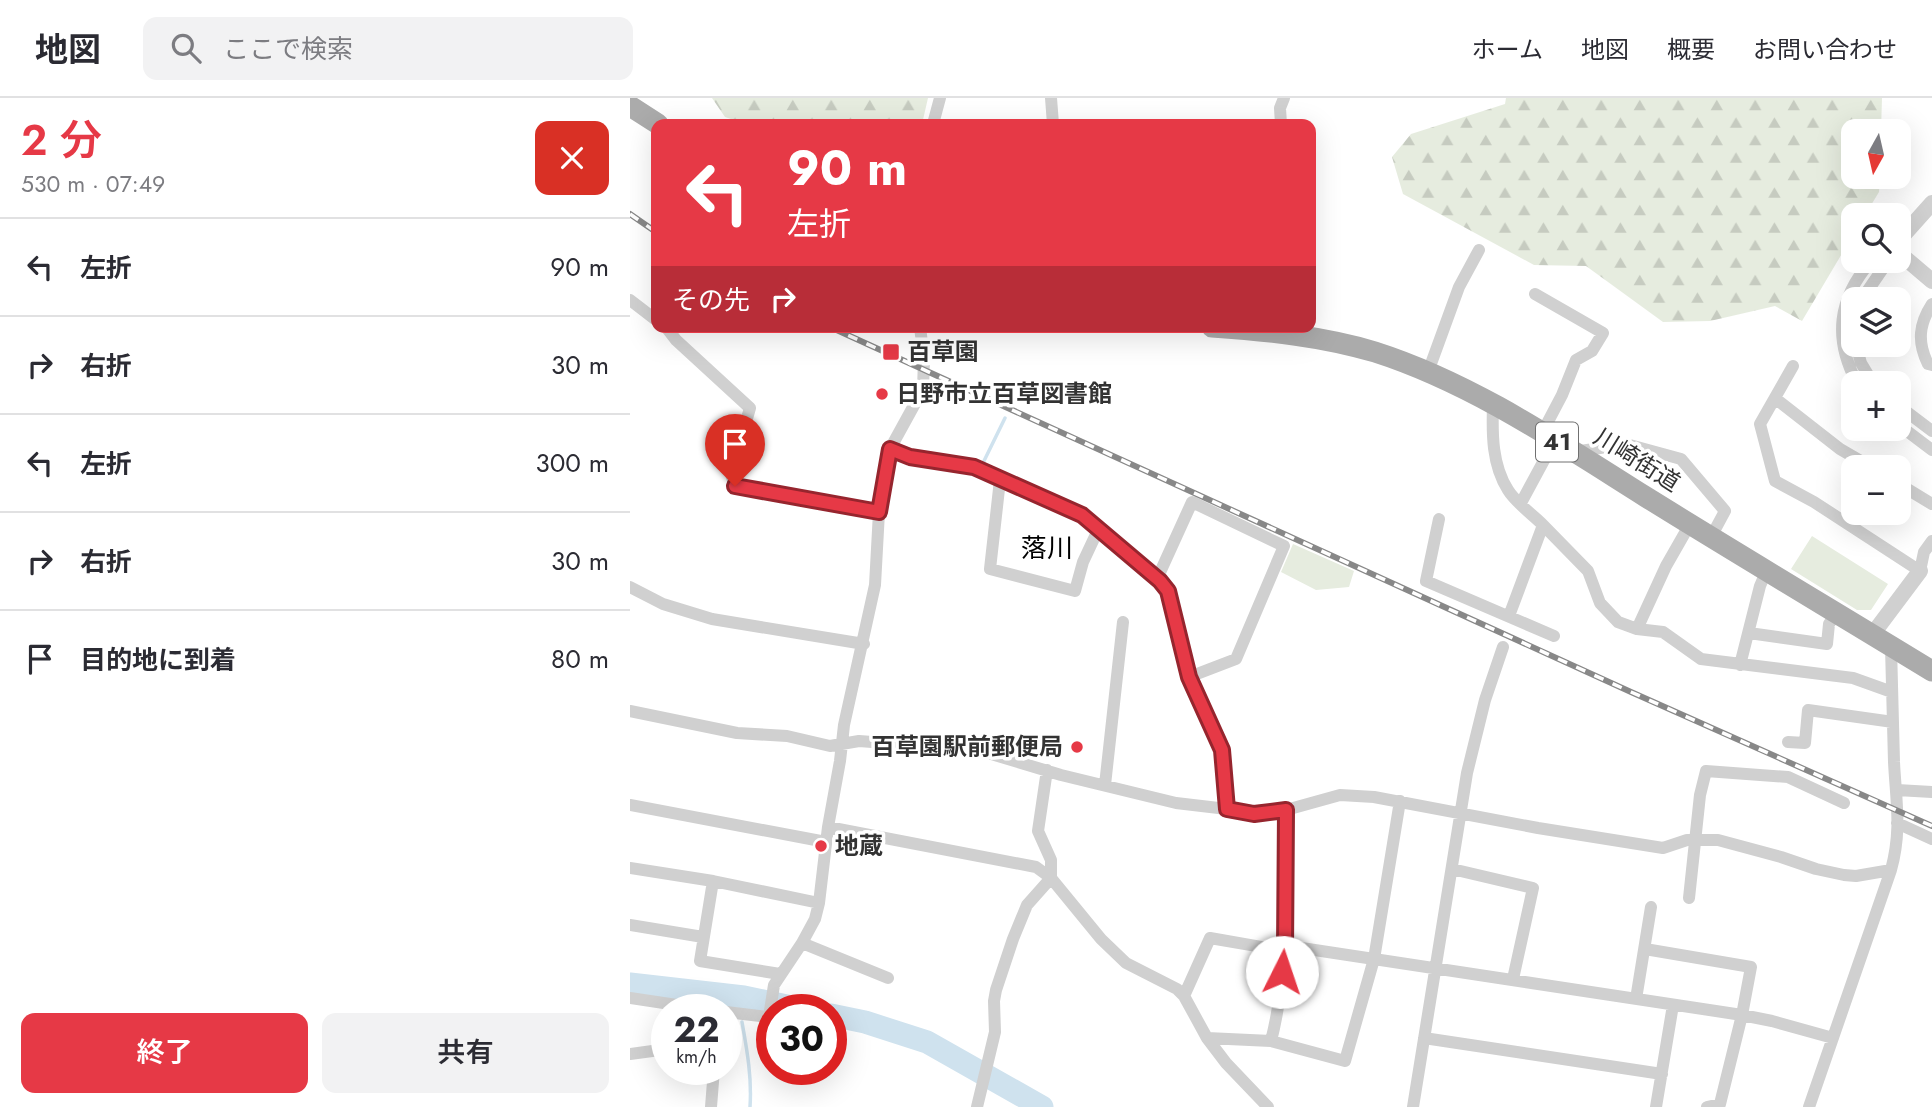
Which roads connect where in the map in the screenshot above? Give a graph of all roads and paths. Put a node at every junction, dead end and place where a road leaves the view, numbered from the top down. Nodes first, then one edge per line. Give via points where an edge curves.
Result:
1 (940, 98) edge
2 (1051, 98) edge
3 (1284, 98) edge
4 (630, 106) edge
5 (934, 119) edge
6 (1053, 119) edge
7 (1281, 119) edge
8 (651, 120) edge
9 (1932, 203) edge
10 (1911, 227) edge
11 (1479, 250) dead end
12 (1911, 263) edge
13 (1862, 273) edge
14 (1932, 281) edge
15 (1535, 294) dead end
16 (630, 300) edge
17 (1932, 303) edge
18 (651, 316) edge
19 (672, 333) edge
20 (921, 333) edge
21 (1285, 333) edge
22 (1932, 365) edge
23 (1793, 366) dead end
24 (1850, 371) edge
25 (1428, 372) junction
26 (1776, 400) junction
27 (1493, 405) junction
28 (1911, 415) edge
29 (1932, 431) edge
30 (1911, 434) edge
31 (1548, 437) junction
32 (890, 449) junction
33 (1932, 450) edge
34 (1574, 452) junction
35 (1850, 455) edge
36 (1000, 480) junction
37 (1911, 491) edge
38 (1521, 503) junction
39 (1932, 504) edge
40 (879, 512) junction
41 (1439, 519) dead end
42 (1543, 524) junction
43 (1690, 524) junction
44 (1098, 530) junction
45 (1711, 537) junction
46 (1932, 541) edge
47 (1926, 566) edge
48 (1766, 572) junction
49 (1157, 579) junction
50 (630, 587) edge
51 (1836, 613) junction
52 (1509, 616) junction
53 (1123, 622) dead end
54 (1637, 629) junction
55 (1749, 633) junction
56 (1872, 635) junction
57 (1554, 636) dead end
58 (864, 644) junction
59 (1503, 647) dead end
60 (1891, 647) junction
61 (1740, 665) junction
62 (1932, 671) edge
63 (1189, 677) junction
64 (1892, 692) junction
65 (630, 711) edge
66 (1893, 722) junction
67 (1788, 742) dead end
68 (842, 744) junction
69 (1047, 770) junction
70 (1105, 785) junction
71 (1897, 790) junction
72 (1932, 792) edge
73 (1400, 801) junction
74 (1844, 803) dead end
75 (630, 805) edge
76 (1227, 809) junction
77 (1286, 810) junction
78 (1460, 814) junction
79 (1898, 823) junction
80 (828, 827) junction
81 (1932, 839) edge
82 (1696, 840) junction
83 (826, 842) junction
84 (630, 868) edge
85 (1452, 869) junction
86 (1891, 870) junction
87 (1051, 878) junction
88 (713, 881) junction
89 (1689, 898) dead end
90 (819, 904) junction
91 (1651, 907) dead end
92 (630, 925) edge
93 (704, 937) junction
94 (802, 943) junction
95 (1645, 949) junction
96 (1285, 951) junction
97 (1374, 959) junction
98 (1435, 968) junction
99 (888, 978) dead end
100 (777, 979) junction
101 (1513, 979) junction
102 (1184, 996) junction
103 (630, 998) edge
104 (1636, 999) junction
105 (651, 1001) edge
106 (1673, 1005) junction
107 (742, 1014) edge
108 (1742, 1015) junction
109 (1208, 1038) junction
110 (1424, 1038) junction
111 (1833, 1038) junction
112 (1271, 1041) junction
113 (651, 1051) edge
114 (630, 1054) edge
115 (1662, 1074) junction
116 (713, 1085) edge
117 (711, 1107) edge
118 (977, 1107) edge
119 (1268, 1107) edge
120 (1415, 1107) edge
121 (1656, 1107) edge
122 (1707, 1107) edge
123 (1809, 1107) edge

1 - 5 street
2 - 6 street
3 - 7 street
4 - 8 main road
9 - 10 street
11 - 25 street via 1459,288
12 - 14 street
13 - 24 street via 1842,319 1842,344
15 - 31 street via 1603,333 1592,351 1576,360
16 - 18 street
17 - 22 street via 1923,317 1920,335 1922,350
19 - 40 street via 750,408 731,474 735,486
20 - 32 street via 923,389
21 - 25 main road, 川崎街道 / 41 via 1330,340
23 - 26 street
25 - 27 main road, 川崎街道 / 41
26 - 35 street
26 - 47 street via 1760,424 1775,481
27 - 31 main road, 川崎街道 / 41
27 - 38 street via 1492,441 1498,465 1508,491
28 - 29 street
30 - 33 street
31 - 34 main road, 川崎街道 / 41
31 - 38 street
32 - 36 street via 910,457 974,467
32 - 40 street
34 - 43 main road, 川崎街道 / 41
34 - 45 street via 1626,444 1681,459 1725,511
36 - 44 street via 1082,515
36 - 44 street via 990,569 1075,591
37 - 39 street
38 - 42 street
40 - 58 street via 875,585
41 - 52 street via 1426,580
42 - 52 street
42 - 54 street via 1588,571 1600,603 1618,622
43 - 45 main road, 川崎街道 / 41
43 - 54 street
44 - 49 street
45 - 48 main road, 川崎街道 / 41
46 - 47 street via 1924,552
47 - 56 street
48 - 51 main road, 川崎街道 / 41
48 - 55 street
49 - 63 street via 1168,591
49 - 63 street via 1192,502 1284,545 1236,659
50 - 58 street via 663,604 712,619
51 - 55 street via 1829,624 1827,644
51 - 56 main road, 川崎街道 / 41
52 - 57 street
53 - 70 street
54 - 61 street via 1663,632 1702,659
55 - 61 street
56 - 60 main road, 川崎街道 / 41
58 - 68 street
59 - 78 street via 1485,700
60 - 62 main road, 川崎街道 / 41
60 - 64 street
61 - 64 street via 1853,678
63 - 76 street via 1222,750
64 - 66 street
65 - 68 street via 737,733 787,736 830,747
66 - 67 street via 1808,710 1805,743
66 - 71 street
68 - 69 street via 859,741 978,750
68 - 80 street
69 - 70 street
69 - 87 street via 1038,831 1051,860
70 - 76 street via 1176,803
71 - 72 street
71 - 79 street
73 - 77 street via 1340,795
73 - 78 street
73 - 97 street
74 - 82 street via 1788,777 1706,771
75 - 83 street
76 - 77 street via 1254,814
77 - 96 street
78 - 82 street via 1664,848
78 - 85 street
79 - 81 street
79 - 86 street
80 - 83 street
80 - 87 street via 1036,867
82 - 86 street via 1718,840 1844,875
82 - 89 street
83 - 90 street
84 - 88 street
85 - 98 street
85 - 101 street via 1533,888
86 - 111 street
87 - 102 street via 1126,963
87 - 118 street via 1027,905 1013,939 994,1001 995,1032
88 - 90 street
88 - 93 street
90 - 94 street
91 - 95 street
92 - 93 street
93 - 100 street via 700,961
94 - 99 street
94 - 100 street
95 - 104 street
95 - 108 street via 1751,967
96 - 97 street via 1295,947
96 - 102 street via 1210,938
96 - 112 street
97 - 98 street
97 - 112 street via 1345,1061
98 - 101 street
98 - 110 street
100 - 107 street via 769,1017
101 - 104 street
102 - 109 street
103 - 105 street
104 - 106 street
106 - 108 street
106 - 115 street
108 - 111 street
108 - 122 street via 1720,1104
109 - 112 street
109 - 119 street
110 - 115 street
110 - 120 street
111 - 123 street
113 - 114 street
115 - 121 street
116 - 117 street

